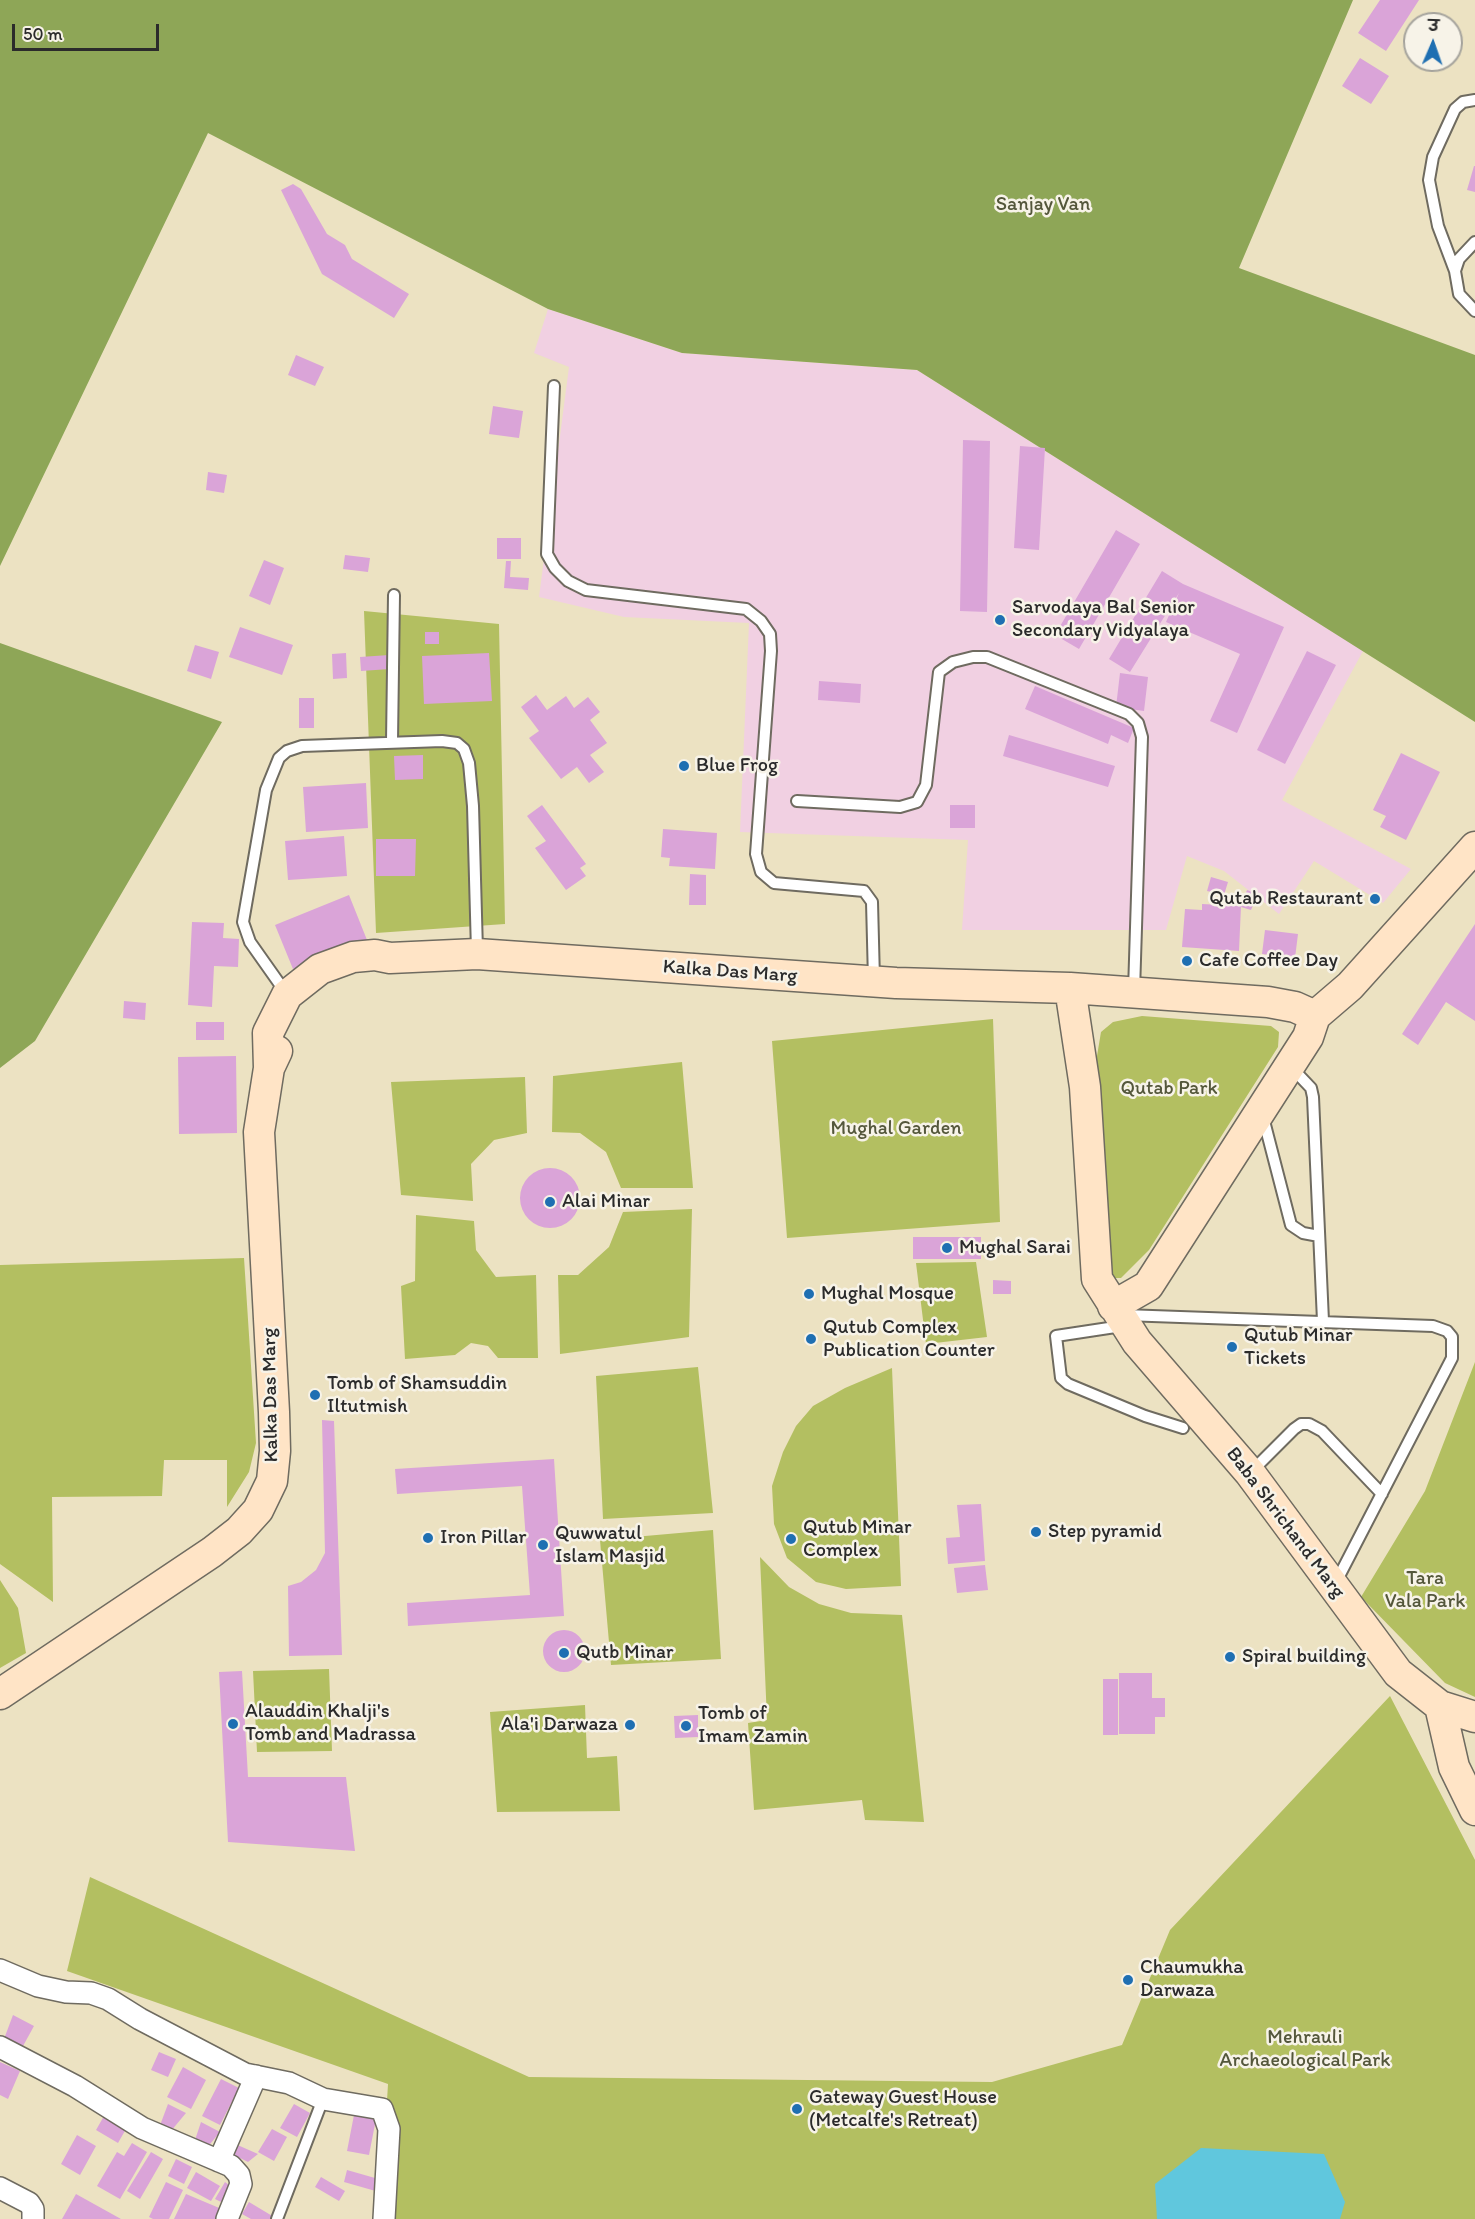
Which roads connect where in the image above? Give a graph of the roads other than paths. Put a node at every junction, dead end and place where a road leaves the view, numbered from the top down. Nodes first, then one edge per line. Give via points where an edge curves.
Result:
1 (1475, 100) edge
2 (1475, 242) edge
3 (1455, 271) junction
4 (1475, 311) edge
5 (554, 386) dead end
6 (394, 595) dead end
7 (392, 741) junction
8 (797, 801) dead end
9 (1475, 847) edge
10 (477, 954) junction
11 (390, 958) junction
12 (874, 982) junction
13 (1070, 988) junction
14 (1134, 992) junction
15 (287, 995) junction
16 (1314, 1016) junction
17 (1290, 1065) junction
18 (269, 1068) junction
19 (1260, 1111) junction
20 (1319, 1236) junction
21 (1118, 1316) junction
22 (1323, 1321) junction
23 (1183, 1428) dead end
24 (1250, 1473) junction
25 (1382, 1494) junction
26 (1334, 1587) junction
27 (0, 1694) edge
28 (1440, 1706) junction
29 (1475, 1717) edge
30 (1475, 1810) edge
31 (0, 1970) edge
32 (0, 2047) edge
33 (256, 2076) junction
34 (323, 2099) junction
35 (219, 2161) junction
36 (0, 2188) edge
37 (33, 2219) edge
38 (227, 2219) edge
39 (277, 2219) edge
40 (384, 2219) edge

1 - 3 lane via 1463,102 1455,109 1433,157 1430,180 1438,226
2 - 3 lane via 1459,259
3 - 4 lane via 1459,294
5 - 12 lane via 547,554 568,581 586,590 746,609 761,621 770,634 771,651 756,854 760,872 774,883 864,891 872,902
6 - 7 lane
7 - 10 lane via 442,741 464,748 473,806
7 - 15 lane via 302,746 279,758 266,790 243,922 250,942
8 - 14 lane via 900,807 917,802 926,785 939,672 953,662 987,657 1129,714 1138,723 1142,737
9 - 16 street via 1350,986
10 - 11 street, Kalka Das Marg
10 - 12 street, Kalka Das Marg
11 - 15 street, Kalka Das Marg via 375,955 334,962
11 - 18 street, Kalka Das Marg via 330,983 313,996 291,1023
12 - 13 street, Kalka Das Marg
13 - 14 street, Kalka Das Marg
13 - 21 street, Baba Shrichand Marg via 1086,1099 1097,1279
14 - 16 street, Kalka Das Marg via 1268,1002 1295,1007
15 - 18 street, Kalka Das Marg via 268,1033
16 - 17 street via 1308,1037
17 - 19 street
17 - 20 lane via 1311,1088
18 - 27 street, Kalka Das Marg via 259,1132 274,1412 272,1481 258,1510 239,1531
19 - 20 lane via 1291,1225 1303,1233
19 - 21 street via 1148,1286
20 - 22 lane
21 - 22 lane
21 - 23 lane via 1056,1336 1063,1382
21 - 24 street, Baba Shrichand Marg
22 - 25 lane via 1433,1326 1452,1337 1452,1358
24 - 25 lane via 1294,1429 1309,1424 1322,1431
24 - 26 street, Baba Shrichand Marg
25 - 26 lane
26 - 28 street, Baba Shrichand Marg via 1398,1673
28 - 29 street, Baba Shrichand Marg
28 - 30 street via 1454,1767
31 - 33 street via 38,1986 108,1999 225,2064
32 - 35 street via 75,2086 142,2128
33 - 34 street via 289,2083
33 - 35 street
34 - 39 lane
34 - 40 street via 382,2109 388,2128
35 - 38 street via 231,2166 241,2184
36 - 37 street via 29,2203

